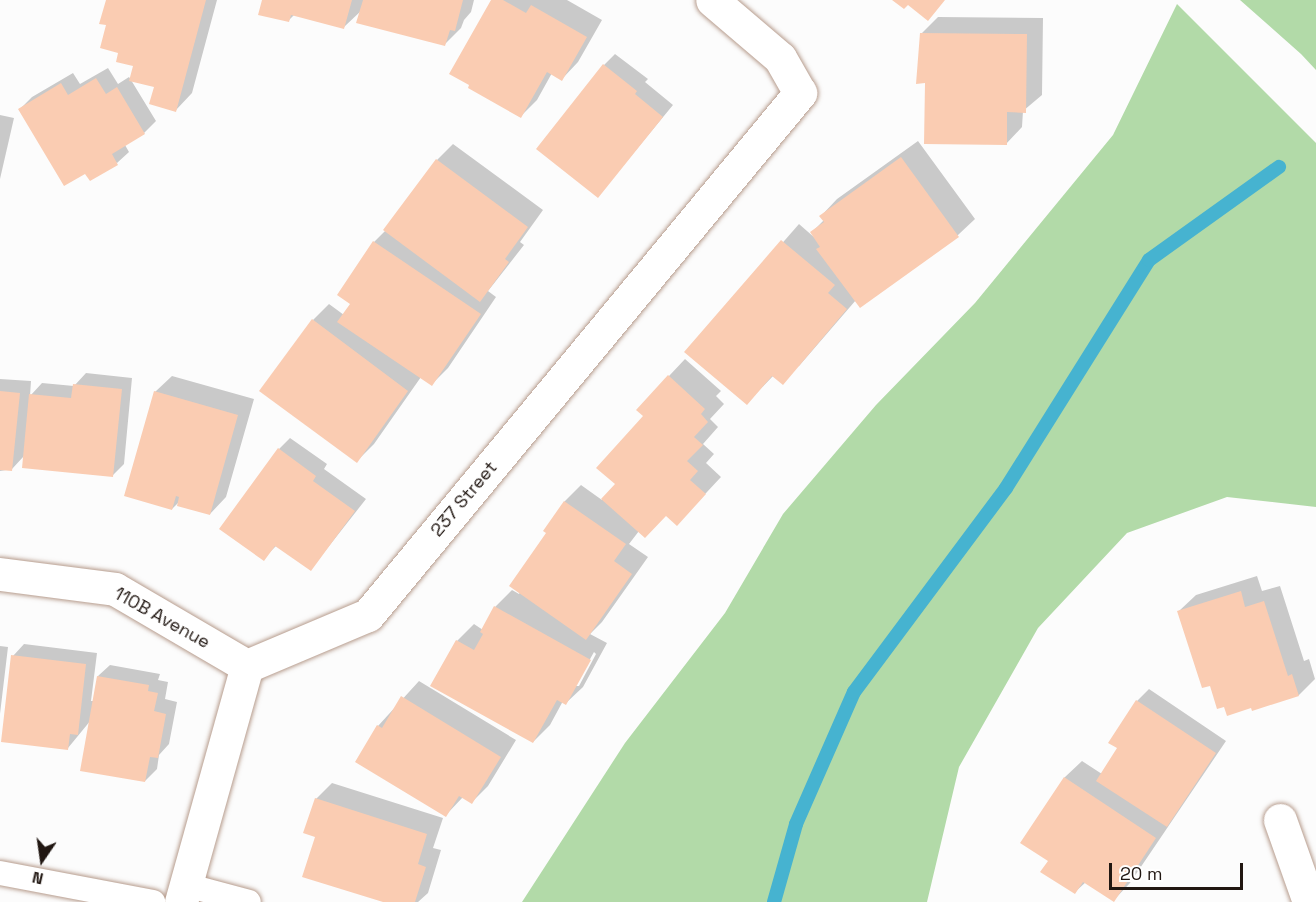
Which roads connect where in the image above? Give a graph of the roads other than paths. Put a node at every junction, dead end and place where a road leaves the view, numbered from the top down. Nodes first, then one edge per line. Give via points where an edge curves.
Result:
1 (712, 0) edge
2 (0, 574) edge
3 (248, 666) junction
4 (1280, 820) dead end
5 (0, 873) edge
6 (183, 894) edge
7 (153, 902) edge
8 (249, 902) edge
9 (1309, 902) edge

1 - 3 street, 237 Street via 780,58 800,93 368,615
2 - 3 street, 110B Avenue via 115,589
3 - 6 street
4 - 9 street
5 - 7 lane
6 - 8 lane

